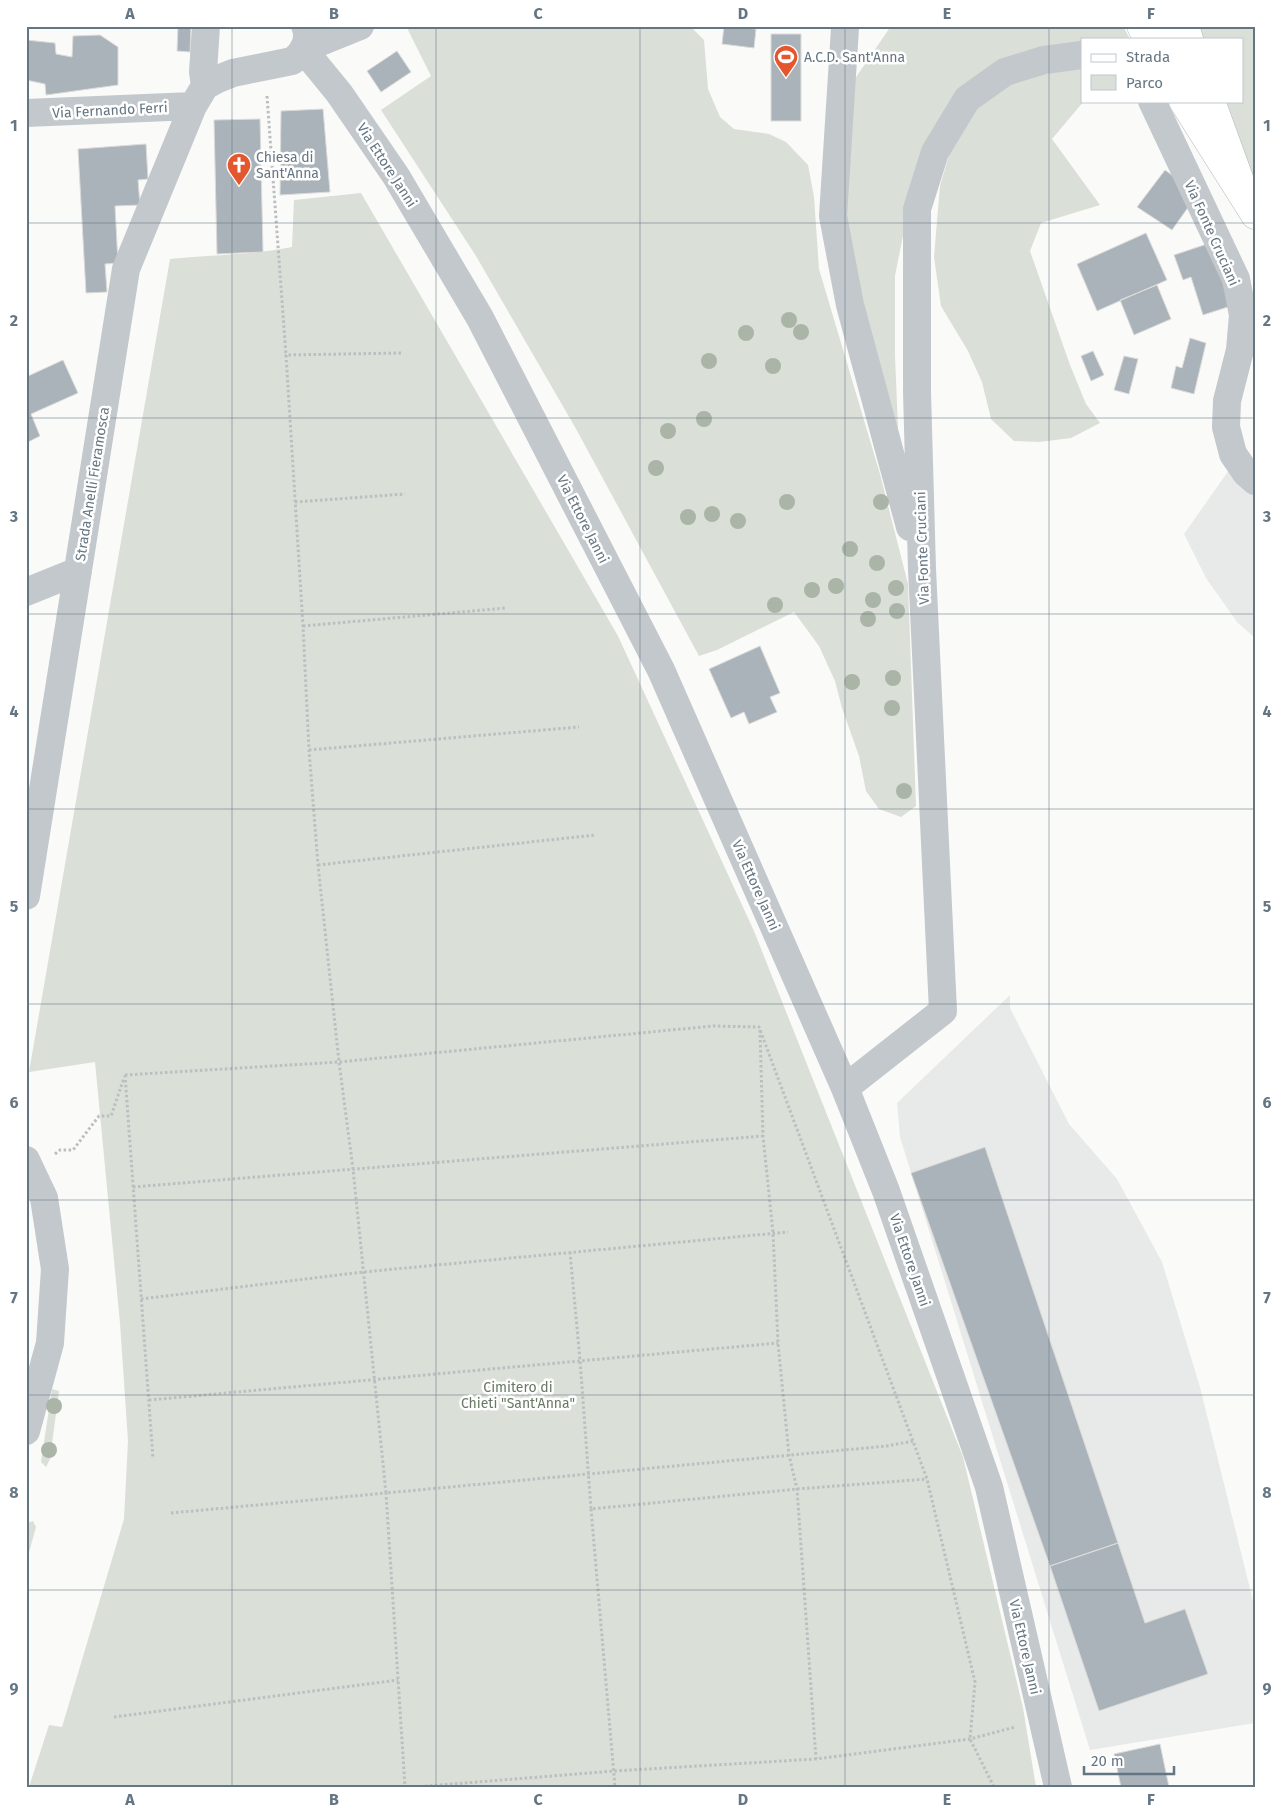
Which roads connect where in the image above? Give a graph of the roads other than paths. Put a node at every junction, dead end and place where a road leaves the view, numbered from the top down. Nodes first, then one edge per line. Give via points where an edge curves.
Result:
1 (206, 26) edge
2 (360, 26) edge
3 (1141, 26) edge
4 (1167, 26) edge
5 (1185, 26) edge
6 (845, 28) dead end
7 (304, 38) edge
8 (1147, 38) edge
9 (1173, 38) edge
10 (1189, 38) edge
11 (1081, 55) edge
12 (199, 96) junction
13 (1152, 102) edge
14 (1184, 102) edge
15 (1201, 102) edge
16 (1212, 102) edge
17 (26, 114) edge
18 (1251, 209) edge
19 (1255, 481) edge
20 (922, 569) junction
21 (78, 571) junction
22 (26, 592) edge
23 (26, 896) edge
24 (845, 1088) junction
25 (28, 1165) edge
26 (26, 1431) edge
27 (1058, 1787) edge

1 - 12 street
2 - 7 street
3 - 8 main road
4 - 9 main road
5 - 10 main road
6 - 20 street via 833,216 850,305
7 - 12 street via 298,57 233,73
7 - 24 street, Via Ettore Janni via 396,176 480,318 661,670
11 - 20 street, Via Fonte Cruciani via 1044,60 1005,72 967,99 935,152 917,209 917,392
12 - 17 street, Via Fernando Ferri
12 - 21 street, Strada Anelli Fieramosca via 126,269
13 - 19 street, Via Fonte Cruciani via 1236,279 1243,315 1240,350 1227,401 1226,427 1233,454
14 - 18 main road
15 - 18 main road
16 - 18 main road
20 - 24 street, Via Fonte Cruciani via 943,1011
21 - 22 street
21 - 23 street, Strada Anelli Fieramosca
24 - 27 street, Via Ettore Janni via 886,1191 988,1487
25 - 26 street via 44,1198 55,1269 50,1343

